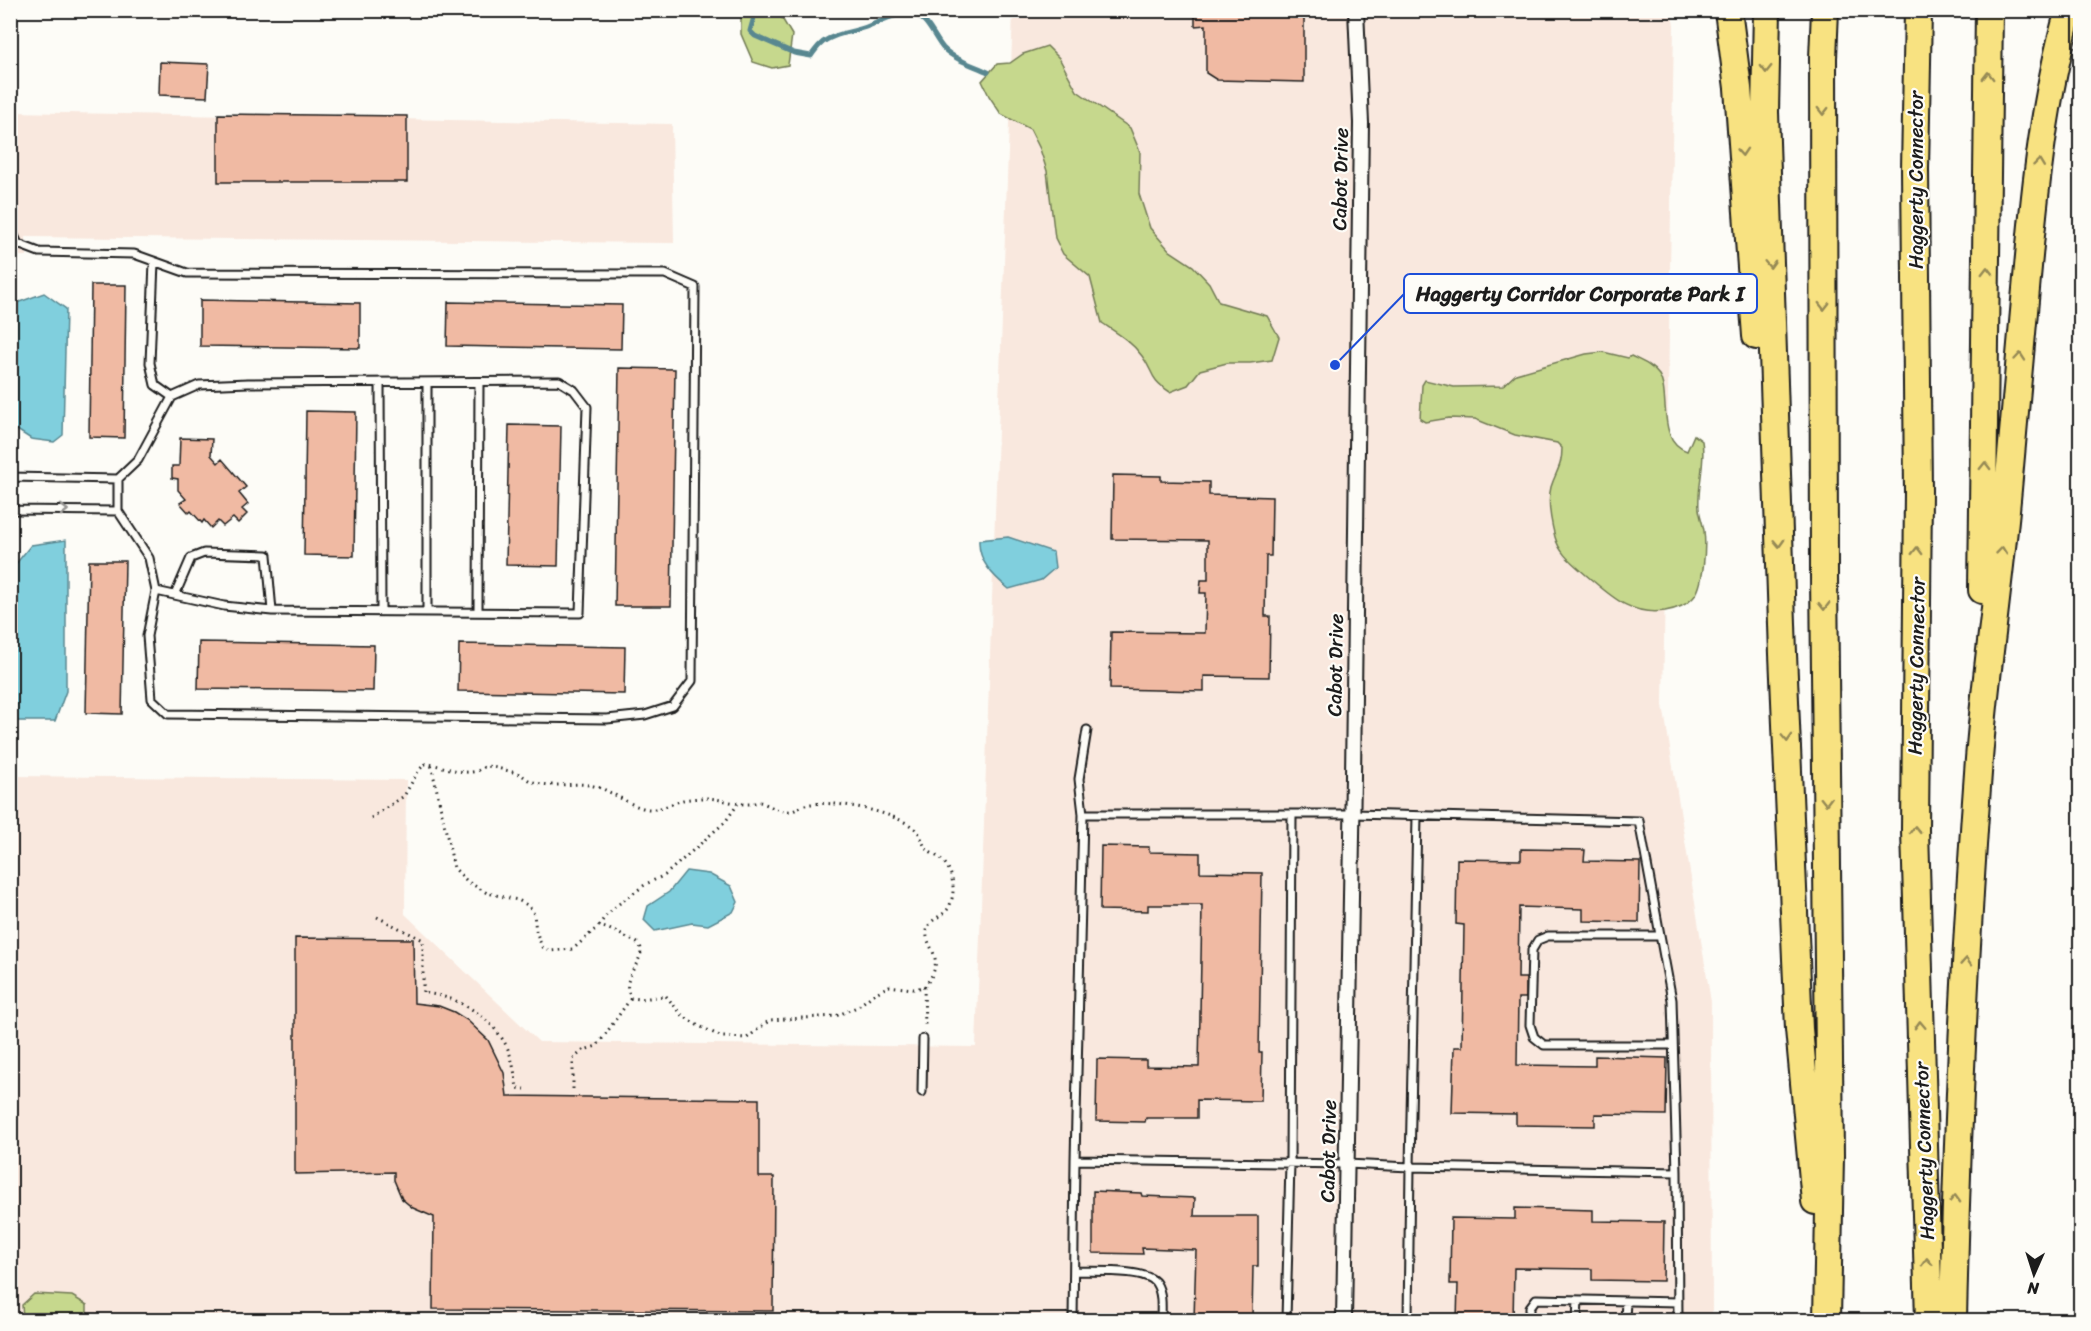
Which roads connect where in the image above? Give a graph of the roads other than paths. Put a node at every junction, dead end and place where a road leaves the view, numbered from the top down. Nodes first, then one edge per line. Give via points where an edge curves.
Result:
1 (1356, 10) edge
2 (1728, 10) edge
3 (1767, 10) edge
4 (1826, 10) edge
5 (1918, 10) edge
6 (1989, 10) edge
7 (2069, 10) edge
8 (11, 203) edge
9 (154, 262) junction
10 (380, 382) junction
11 (427, 382) junction
12 (479, 382) junction
13 (172, 397) junction
14 (11, 477) edge
15 (118, 479) junction
16 (1778, 503) junction
17 (11, 510) edge
18 (118, 511) junction
19 (156, 591) junction
20 (175, 595) junction
21 (272, 611) junction
22 (381, 612) junction
23 (427, 612) junction
24 (478, 612) junction
25 (1087, 730) dead end
26 (1979, 755) junction
27 (1083, 814) junction
28 (1292, 814) junction
29 (1353, 814) junction
30 (1416, 816) junction
31 (1660, 936) junction
32 (923, 1039) road end
33 (1673, 1045) junction
34 (922, 1092) dead end
35 (1076, 1160) junction
36 (1290, 1163) junction
37 (1347, 1164) junction
38 (1410, 1167) junction
39 (1677, 1172) junction
40 (1074, 1271) junction
41 (1578, 1300) junction
42 (1626, 1301) junction
43 (1678, 1302) junction
44 (1827, 1308) edge
45 (1073, 1320) edge
46 (1161, 1320) edge
47 (1286, 1320) edge
48 (1344, 1320) edge
49 (1408, 1320) edge
50 (1530, 1320) edge
51 (1577, 1320) edge
52 (1625, 1320) edge
53 (1678, 1320) edge
54 (1929, 1320) edge
55 (1953, 1320) edge

1 - 29 street, Cabot Drive via 1361,123
2 -> 16 highway via 1738,88 1759,370
3 -> 16 highway via 1765,112
4 -> 44 highway via 1824,575 1830,1156
54 -> 5 highway, Haggerty Connector via 1915,830
26 -> 6 highway
26 -> 7 highway via 2041,142
8 - 9 lane via 11,229 18,244 39,252 134,254
9 - 13 lane via 150,363 155,385
9 - 19 lane via 187,273 664,274 695,287 692,681 673,706 645,715 608,719 168,714 152,699 147,636
10 - 11 lane
10 - 13 lane via 199,385
10 - 22 lane
11 - 12 lane
11 - 23 lane
12 - 24 lane
12 - 24 lane via 559,381 574,390 587,407 580,613
13 - 15 lane via 138,460
14 - 15 lane
14 - 17 lane
15 - 18 lane
16 -> 44 highway via 1799,1029
17 -> 18 lane
18 - 19 lane via 149,558
19 - 20 lane
20 - 21 lane
20 - 21 lane via 191,558 197,555 267,555
21 - 22 lane
22 - 23 lane
23 - 24 lane
25 - 27 lane via 1078,779
55 -> 26 highway via 1965,971
27 - 28 lane
27 - 35 lane
28 - 29 lane
28 - 36 lane
29 - 30 lane
29 - 37 street, Cabot Drive
30 - 31 lane via 1639,821
30 - 38 lane
31 - 33 lane via 1672,1000
31 - 33 lane via 1548,936 1538,940 1532,950 1530,1025 1534,1037 1544,1045
32 - 34 lane
33 - 39 lane
35 - 36 lane
35 - 40 lane
36 - 37 lane
36 - 47 lane
37 - 38 lane
37 - 48 street, Cabot Drive
38 - 39 lane
38 - 49 lane
39 - 43 lane
40 - 45 lane
40 - 46 lane via 1147,1276 1159,1289
41 - 42 lane
41 - 50 lane via 1536,1299 1530,1307
41 - 51 lane
42 - 43 lane
42 - 52 lane
43 - 53 lane

